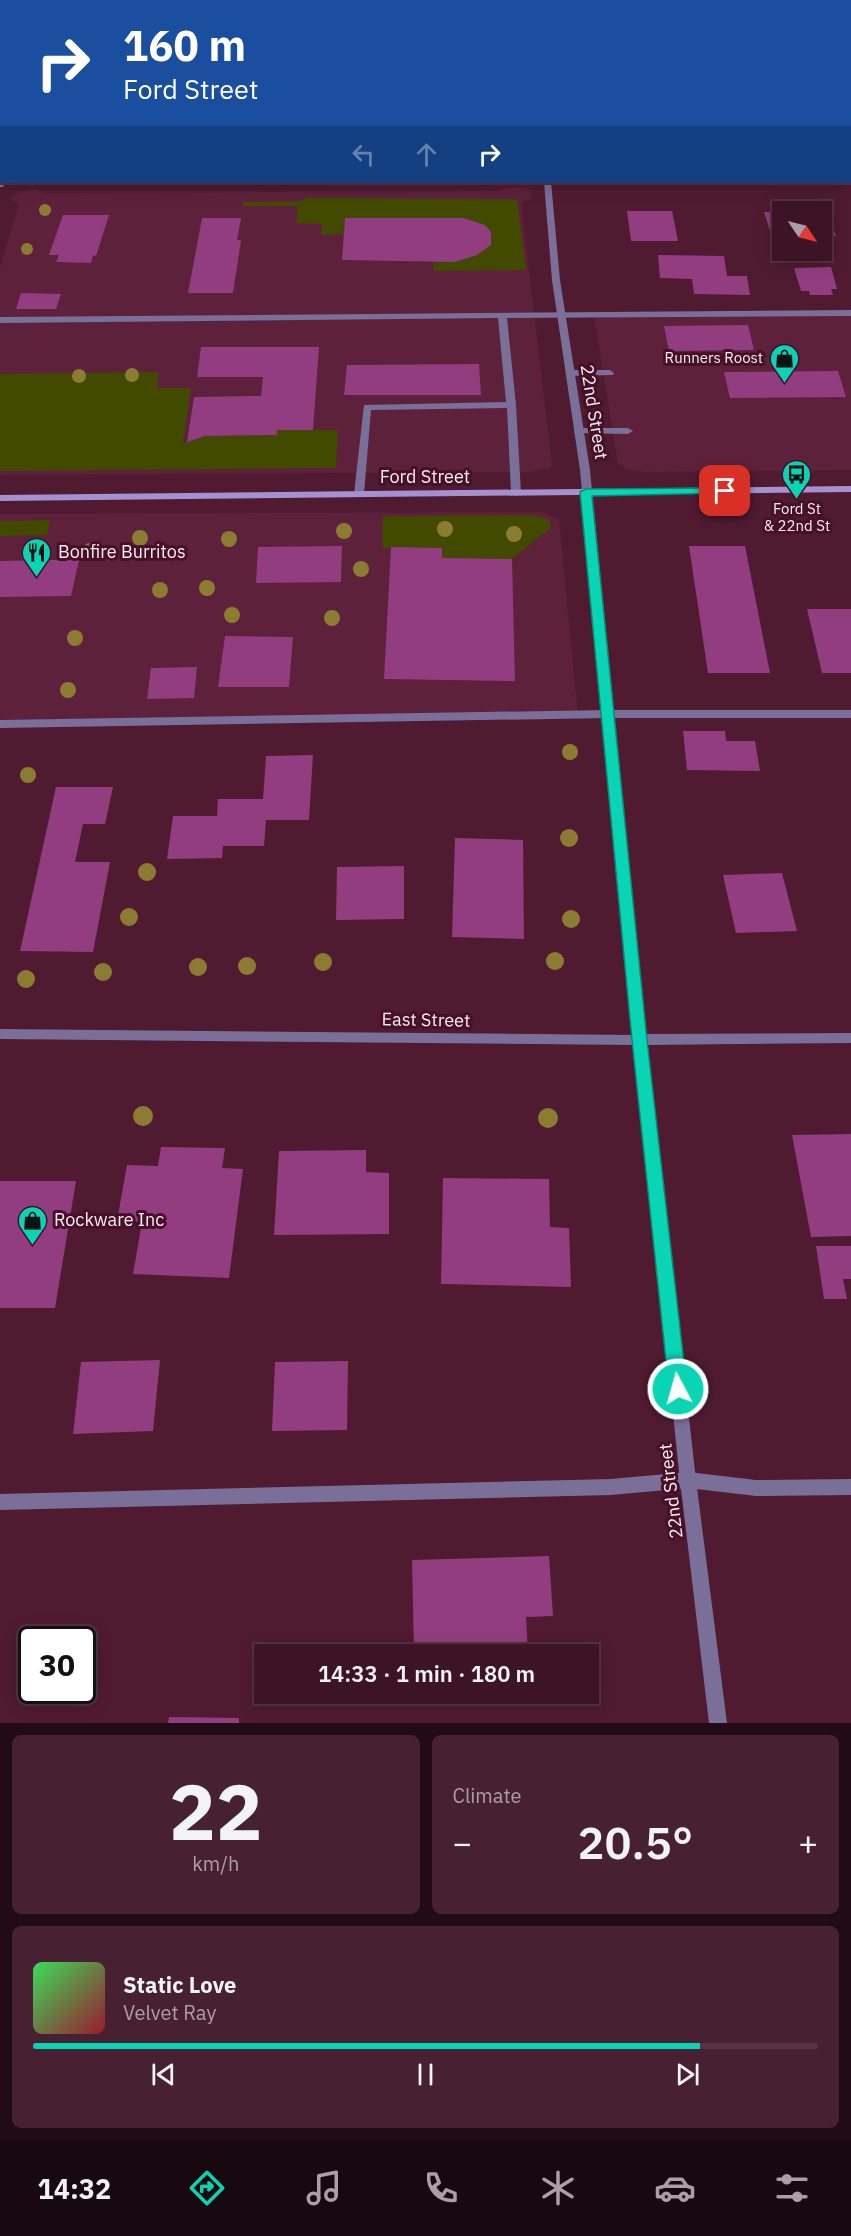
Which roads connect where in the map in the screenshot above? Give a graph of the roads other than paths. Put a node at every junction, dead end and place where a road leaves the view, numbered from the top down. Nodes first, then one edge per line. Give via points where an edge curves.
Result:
1 (547, 183) edge
2 (851, 313) edge
3 (502, 316) junction
4 (561, 316) junction
5 (0, 320) edge
6 (569, 373) junction
7 (610, 373) dead end
8 (512, 405) junction
9 (577, 431) junction
10 (628, 431) dead end
11 (851, 489) edge
12 (586, 492) junction
13 (516, 493) junction
14 (359, 494) junction
15 (0, 498) edge
16 (608, 714) junction
17 (851, 714) edge
18 (0, 724) edge
19 (0, 1034) edge
20 (851, 1038) edge
21 (640, 1040) junction
22 (688, 1480) junction
23 (851, 1487) edge
24 (0, 1502) edge
25 (718, 1723) edge

1 - 4 street, 22nd Street
2 - 4 street
3 - 4 street
3 - 5 street
3 - 8 street
4 - 6 street, 22nd Street
6 - 7 street
6 - 9 street, 22nd Street
8 - 13 street
8 - 14 street via 367,407
9 - 10 street
9 - 12 street, 22nd Street
11 - 12 main road, Ford Street
12 - 13 main road, Ford Street
12 - 16 street, 22nd Street
13 - 14 main road, Ford Street
14 - 15 main road, Ford Street
16 - 17 street
16 - 18 street
16 - 21 street, 22nd Street
19 - 21 street, East Street
20 - 21 street, East Street
21 - 22 street, 22nd Street
22 - 23 street via 756,1488
22 - 24 street via 611,1487
22 - 25 street, 22nd Street

